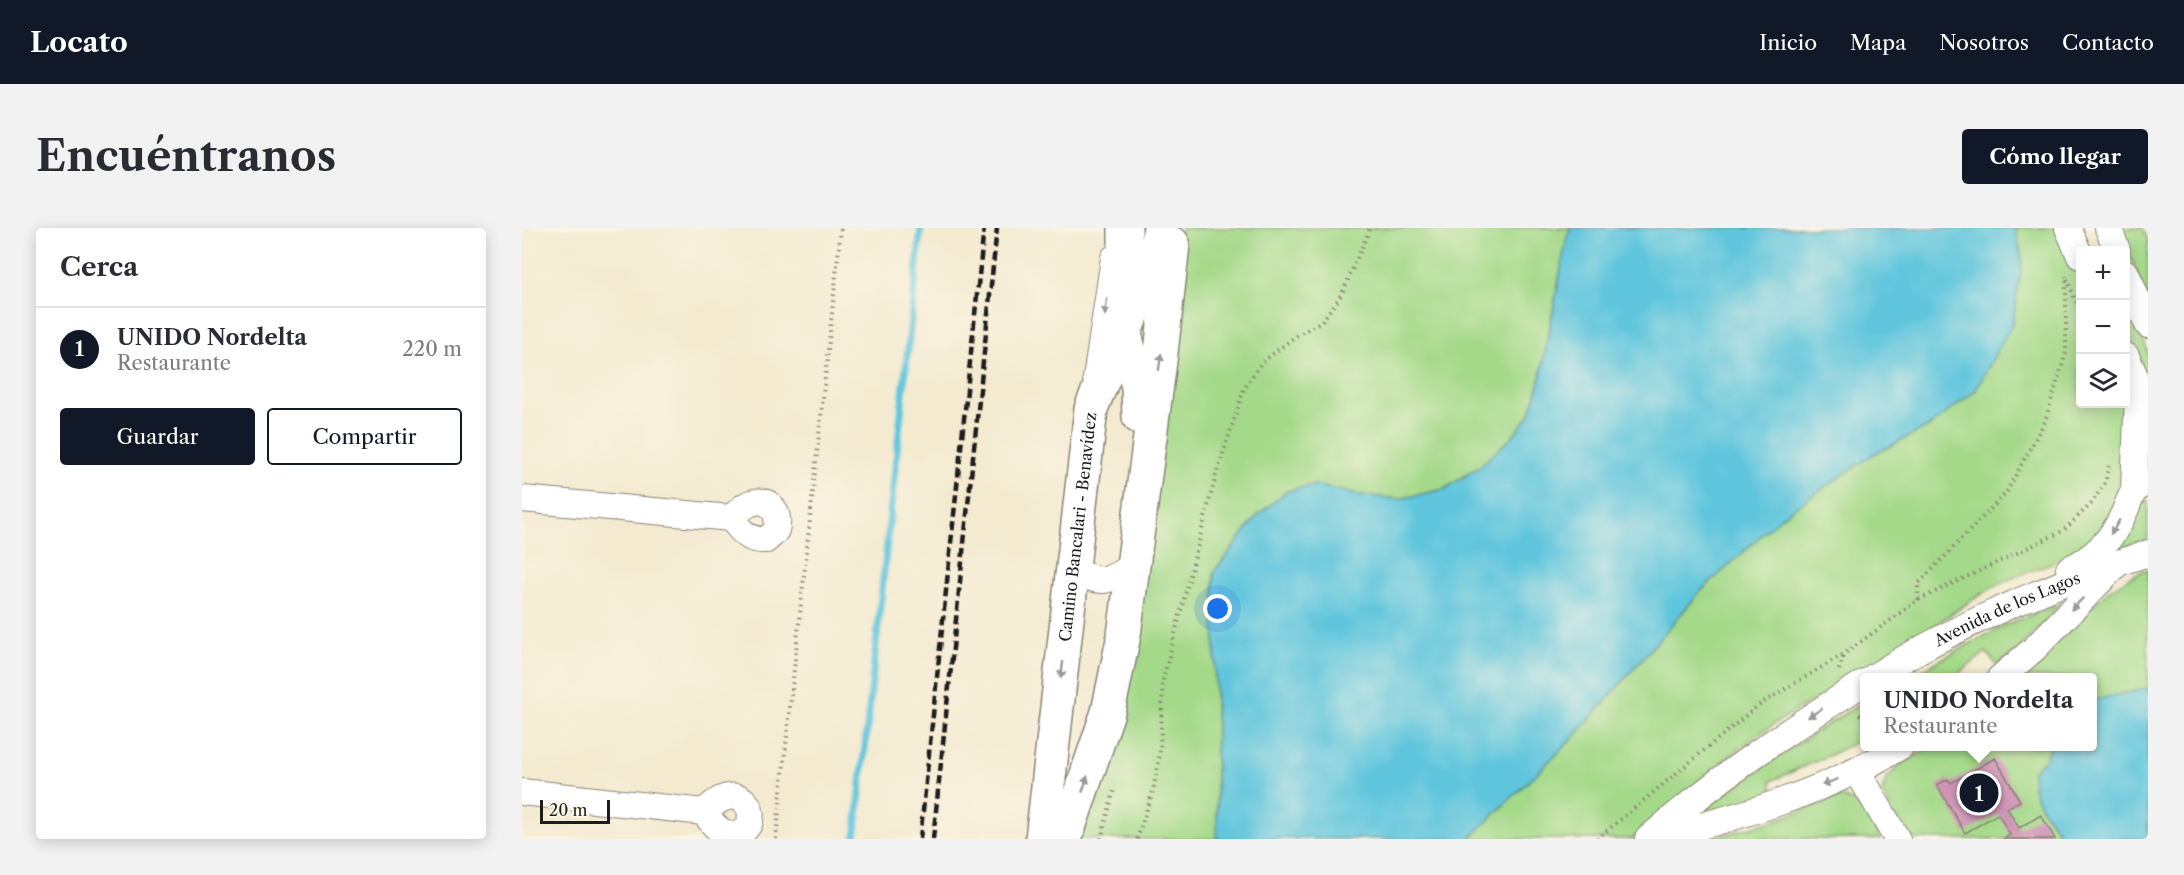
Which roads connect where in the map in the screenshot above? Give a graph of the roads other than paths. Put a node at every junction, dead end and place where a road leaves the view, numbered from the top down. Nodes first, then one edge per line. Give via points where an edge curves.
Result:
1 (1118, 228) edge
2 (1125, 228) edge
3 (1161, 228) edge
4 (1174, 228) edge
5 (2068, 228) edge
6 (2108, 228) edge
7 (2115, 246) edge
8 (2073, 266) edge
9 (2130, 282) edge
10 (2148, 325) edge
11 (1125, 333) junction
12 (2130, 365) edge
13 (1091, 409) junction
14 (2141, 485) edge
15 (522, 499) edge
16 (731, 518) dead end
17 (2148, 553) edge
18 (2118, 563) junction
19 (1132, 566) junction
20 (1073, 570) junction
21 (1942, 639) junction
22 (1881, 673) edge
23 (2006, 673) edge
24 (1860, 685) edge
25 (1894, 751) edge
26 (1858, 771) junction
27 (522, 792) edge
28 (704, 812) dead end
29 (1042, 839) edge
30 (1065, 839) edge
31 (1650, 839) edge
32 (1897, 839) edge

1 -> 13 street
2 - 11 main road
3 - 11 main road, Camino Bancalari - Benavídez via 1156,254
19 -> 4 main road
5 - 8 street
6 - 7 street
9 - 10 street
11 - 13 main road, Camino Bancalari - Benavídez
11 - 19 main road via 1139,397
12 - 14 street via 2138,394
13 - 20 main road, Camino Bancalari - Benavídez
14 -> 21 street via 2095,554 1990,602 1968,615
15 - 16 street
17 - 18 street, Avenida de los Lagos
18 - 21 street, Avenida de los Lagos via 2011,605
18 -> 23 street
19 - 20 street via 1109,581 1091,579
30 -> 19 main road via 1108,712 1124,635
20 -> 29 main road, Camino Bancalari - Benavídez
21 - 22 street, Avenida de los Lagos
24 -> 31 street via 1728,772
25 - 26 street
26 -> 31 street via 1777,803
26 - 32 street
27 - 28 street

